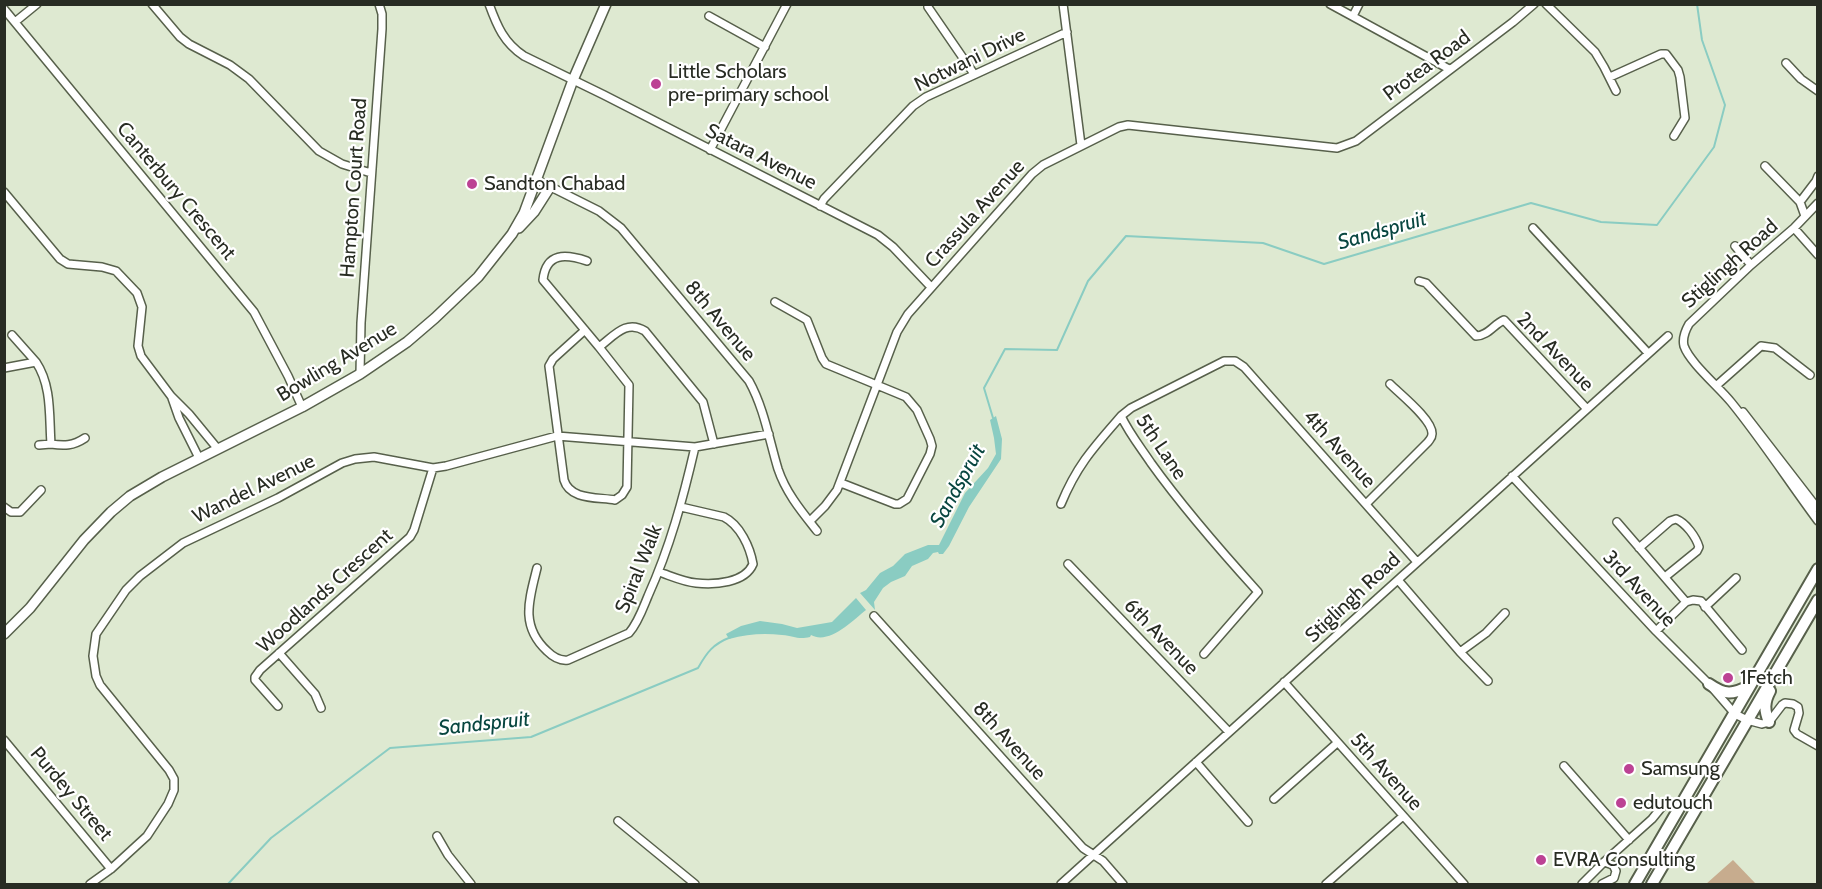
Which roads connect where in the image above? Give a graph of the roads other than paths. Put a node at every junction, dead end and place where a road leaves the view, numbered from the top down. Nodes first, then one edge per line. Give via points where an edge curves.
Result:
1 (37, 4) edge
2 (152, 4) edge
3 (379, 4) edge
4 (489, 4) edge
5 (606, 4) edge
6 (787, 4) edge
7 (1063, 4) edge
8 (1330, 4) edge
9 (1359, 4) edge
10 (1534, 4) edge
11 (1546, 4) edge
12 (928, 8) dead end
13 (4, 9) edge
14 (710, 16) dead end
15 (1353, 16) junction
16 (15, 22) junction
17 (1067, 32) junction
18 (765, 47) junction
19 (1786, 63) dead end
20 (1449, 69) junction
21 (974, 74) junction
22 (1610, 77) junction
23 (573, 80) junction
24 (1616, 91) dead end
25 (1818, 91) edge
26 (1674, 136) dead end
27 (1081, 145) junction
28 (1337, 148) joint
29 (710, 150) junction
30 (1765, 166) dead end
31 (371, 173) junction
32 (1818, 176) edge
33 (537, 180) junction
34 (550, 187) junction
35 (4, 192) edge
36 (1800, 202) junction
37 (1818, 203) edge
38 (820, 206) junction
39 (1805, 216) junction
40 (1533, 228) dead end
41 (1794, 228) junction
42 (512, 234) junction
43 (1735, 246) dead end
44 (1818, 255) edge
45 (587, 261) dead end
46 (1751, 265) junction
47 (1419, 281) dead end
48 (931, 287) junction
49 (775, 302) dead end
50 (585, 330) junction
51 (12, 334) dead end
52 (1668, 336) dead end
53 (600, 347) junction
54 (1648, 353) junction
55 (1235, 361) joint
56 (36, 362) junction
57 (4, 368) edge
58 (360, 374) junction
59 (1810, 375) dead end
60 (877, 384) junction
61 (1390, 384) dead end
62 (1716, 386) junction
63 (171, 396) junction
64 (1732, 403) junction
65 (302, 407) junction
66 (1587, 409) junction
67 (1121, 416) junction
68 (769, 434) junction
69 (557, 436) junction
70 (85, 438) dead end
71 (628, 441) junction
72 (51, 444) junction
73 (714, 444) junction
74 (39, 446) dead end
75 (695, 447) junction
76 (218, 448) junction
77 (199, 458) junction
78 (433, 468) junction
79 (1512, 476) junction
80 (841, 483) junction
81 (41, 490) dead end
82 (1061, 504) dead end
83 (1366, 504) junction
84 (4, 507) edge
85 (681, 507) junction
86 (1818, 509) edge
87 (810, 521) junction
88 (1617, 522) dead end
89 (1818, 522) edge
90 (817, 531) dead end
91 (1639, 548) junction
92 (1417, 562) junction
93 (1068, 564) dead end
94 (537, 568) dead end
95 (1818, 569) edge
96 (659, 573) junction
97 (1665, 577) junction
98 (1736, 578) dead end
99 (1398, 580) junction
100 (1818, 600) edge
101 (1686, 602) junction
102 (1706, 607) junction
103 (30, 608) junction
104 (1505, 613) dead end
105 (874, 615) dead end
106 (1656, 631) junction
107 (4, 634) edge
108 (4, 642) edge
109 (1789, 647) junction
110 (1742, 650) dead end
111 (1460, 652) junction
112 (279, 653) junction
113 (1204, 654) dead end
114 (1488, 681) dead end
115 (1284, 682) junction
116 (1708, 684) junction
117 (1749, 686) junction
118 (278, 706) dead end
119 (321, 708) dead end
120 (1735, 714) junction
121 (1747, 720) junction
122 (1768, 722) junction
123 (1229, 732) junction
124 (4, 741) edge
125 (1337, 743) junction
126 (1818, 746) edge
127 (1196, 762) junction
128 (1564, 766) dead end
129 (1274, 799) dead end
130 (1665, 803) dead end
131 (1403, 816) junction
132 (618, 821) dead end
133 (1248, 822) dead end
134 (437, 836) dead end
135 (1629, 840) junction
136 (1093, 855) junction
137 (1604, 862) junction
138 (111, 869) junction
139 (90, 885) edge
140 (471, 885) edge
141 (694, 885) edge
142 (1061, 885) edge
143 (1123, 885) edge
144 (1326, 885) edge
145 (1464, 885) edge
146 (1582, 885) edge
147 (1602, 885) edge
148 (1635, 885) edge
149 (1652, 885) edge

1 - 16 street
2 - 31 street via 180,38 249,79 319,151 342,164
3 - 31 street, Hampton Court Road via 382,14
4 - 23 street, Satara Avenue via 514,50
5 - 23 main road, Bowling Avenue
6 - 18 street
7 - 17 street
8 - 15 street
9 - 15 street
10 - 20 street, Protea Road
11 - 22 street via 1595,52
12 - 21 street
13 - 16 street, Canterbury Crescent
14 - 18 street
15 - 20 street
16 - 65 street, Canterbury Crescent via 254,312
17 - 21 street, Notwani Drive
17 - 27 street
18 - 29 street
19 - 25 street
20 - 28 street, Protea Road via 1356,141
21 - 38 street, Notwani Drive via 914,106
22 - 24 street
22 - 26 street via 1661,54 1671,58 1680,77 1685,118
23 - 29 street, Satara Avenue
23 - 33 main road, Bowling Avenue
27 - 28 street, Crassula Avenue via 1128,124
27 - 48 street, Crassula Avenue via 1032,174
29 - 38 street, Satara Avenue
30 - 36 street
31 - 58 street, Hampton Court Road
32 - 36 street
33 - 34 street, 8th Avenue
33 - 42 main road, Bowling Avenue
34 - 42 main road via 529,218
34 - 68 street, 8th Avenue via 605,215 633,241 749,381
35 - 63 street via 60,259 68,264 116,271 137,293 142,307 139,352
36 - 39 street
37 - 39 street, Stiglingh Road
38 - 48 street, Satara Avenue via 878,235
39 - 41 street, Stiglingh Road
40 - 54 street
41 - 44 street
41 - 46 street, Stiglingh Road
42 - 58 main road, Bowling Avenue via 478,277 448,306 407,342
43 - 46 street
45 - 50 street via 569,255 556,258 543,280
46 - 62 street, Stiglingh Road via 1689,324 1684,334 1684,346 1690,357
47 - 66 street, 2nd Avenue via 1426,283 1476,336 1504,320
48 - 60 street, Crassula Avenue via 897,332
49 - 60 street via 807,320 826,364
50 - 53 street
50 - 69 street via 549,366
51 - 56 street
52 - 54 street, Stiglingh Road
53 - 71 street via 629,385
53 - 73 street via 627,326 645,331 703,402
54 - 66 street, Stiglingh Road
55 - 67 street, 5th Lane via 1224,361
55 - 83 street, 4th Avenue
56 - 57 street
56 - 72 street via 48,388
58 - 65 main road, Bowling Avenue
59 - 62 street via 1775,348 1761,346
60 - 80 street, Crassula Avenue
60 - 80 street via 906,397 914,405 930,439 930,454 909,497 899,504
61 - 83 street via 1426,420 1432,435
62 - 64 street
63 - 76 street
63 - 77 street
64 - 86 street via 1744,412
64 - 89 street
65 - 76 main road, Bowling Avenue
66 - 79 street, Stiglingh Road
67 - 82 street via 1078,468
67 - 113 street, 5th Lane via 1178,501 1258,592
68 - 73 street, Wandel Avenue
68 - 87 street, 8th Avenue via 790,496
69 - 71 street, Wandel Avenue
69 - 71 street via 569,491 615,500 627,487
69 - 78 street, Wandel Avenue
70 - 72 street via 77,444
71 - 75 street, Wandel Avenue
72 - 74 street
73 - 75 street, Wandel Avenue
75 - 85 street, Spiral Walk
76 - 77 main road, Bowling Avenue
77 - 103 main road, Bowling Avenue via 146,485 111,512
78 - 112 street, Woodlands Crescent via 410,537
78 - 138 street, Wandel Avenue via 374,457 342,463 183,543 126,590 96,634 96,676 169,770 174,785 168,804 147,836
79 - 92 street, Stiglingh Road
79 - 106 street, 3rd Avenue
80 - 87 street, Crassula Avenue
81 - 84 street via 20,512
83 - 92 street, 4th Avenue
85 - 96 street, Spiral Walk
85 - 96 street via 729,520 748,548 752,567 737,579 699,584
87 - 90 street, 8th Avenue
88 - 91 street
91 - 97 street
91 - 97 street via 1670,521 1682,522 1699,547
92 - 99 street, Stiglingh Road
93 - 123 street, 6th Avenue
94 - 96 street, Spiral Walk via 528,608 531,628 542,646 563,660 629,633
95 - 117 main road
97 - 101 street
98 - 102 street
99 - 111 street
99 - 115 street, Stiglingh Road
100 - 109 main road
101 - 102 street via 1697,600
101 - 106 street
102 - 110 street
103 - 107 main road, Bowling Avenue
103 - 108 main road, Bowling Avenue
104 - 111 street
105 - 136 street, 8th Avenue via 1075,840
106 - 116 street, 3rd Avenue
109 - 121 main road
109 - 122 main road via 1788,660 1766,700
111 - 114 street
112 - 118 street, Woodlands Crescent via 255,678
112 - 119 street via 315,694
115 - 123 street, Stiglingh Road
115 - 125 street, 5th Avenue
116 - 117 main road via 1727,693
116 - 120 street, 3rd Avenue
117 - 120 main road
120 - 121 street, 3rd Avenue
120 - 148 main road
121 - 122 street
121 - 149 main road
122 - 126 street via 1785,703 1795,705 1799,712 1794,730
123 - 127 street, Stiglingh Road
124 - 138 street, Purdey Street
125 - 129 street
125 - 131 street, 5th Avenue
127 - 133 street
127 - 136 street, Stiglingh Road
128 - 135 street
130 - 135 street
131 - 144 street
131 - 145 street, 5th Avenue
132 - 141 street
134 - 140 street
135 - 137 street
136 - 142 street, Stiglingh Road
136 - 143 street, 8th Avenue
137 - 146 street
137 - 147 street via 1611,863 1616,871 1614,878
138 - 139 street, Wandel Avenue

